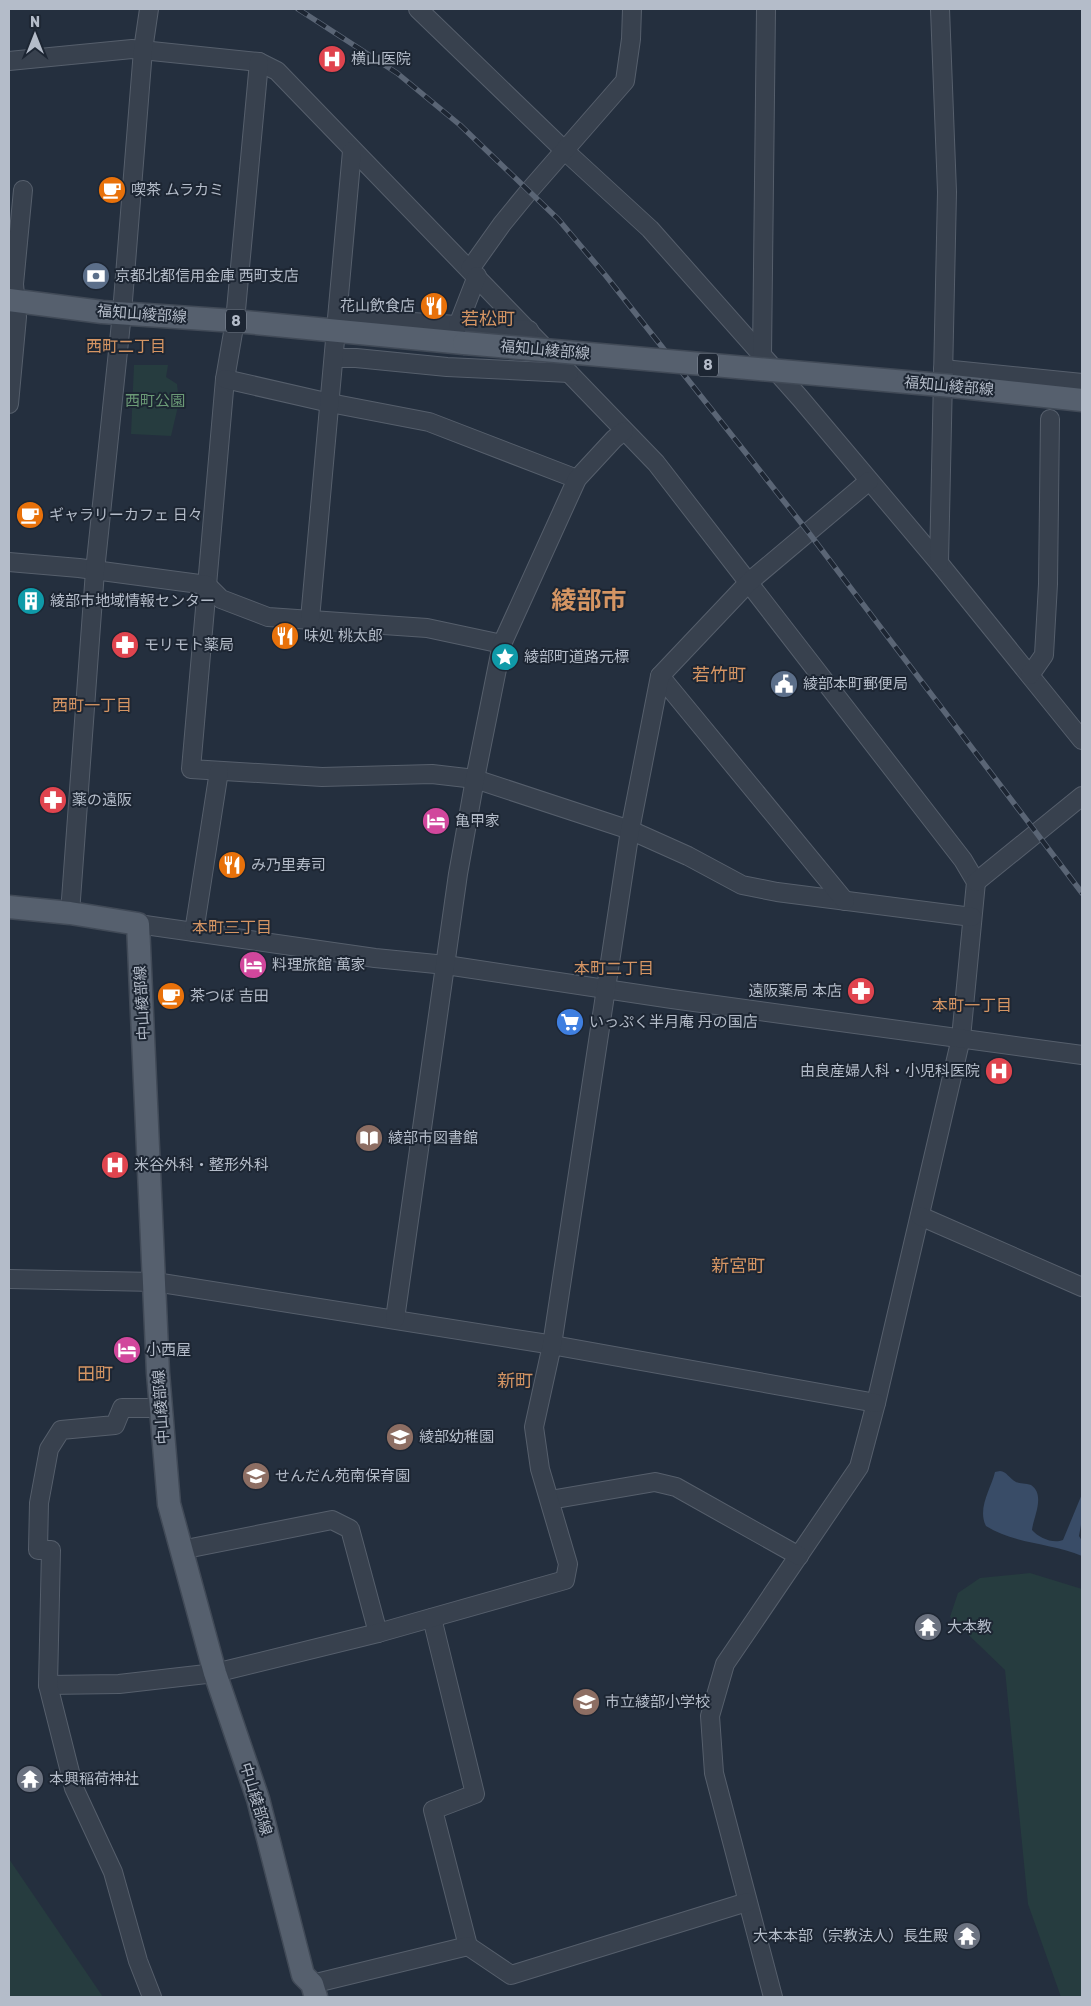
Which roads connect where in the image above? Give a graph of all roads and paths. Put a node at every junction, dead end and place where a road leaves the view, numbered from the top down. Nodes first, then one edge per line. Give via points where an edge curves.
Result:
1 (149, 9) edge
2 (418, 9) edge
3 (632, 9) edge
4 (766, 9) edge
5 (940, 9) edge
6 (143, 50) junction
7 (9, 61) edge
8 (259, 62) junction
9 (564, 150) junction
10 (352, 151) junction
11 (22, 190) dead end
12 (473, 273) junction
13 (12, 300) edge
14 (122, 312) junction
15 (337, 320) junction
16 (235, 321) junction
17 (528, 330) junction
18 (461, 334) junction
19 (762, 355) junction
20 (334, 358) junction
21 (569, 372) junction
22 (947, 378) junction
23 (225, 379) junction
24 (1082, 383) edge
25 (1082, 400) edge
26 (330, 403) junction
27 (9, 404) edge
28 (1050, 419) dead end
29 (624, 431) junction
30 (577, 479) junction
31 (869, 482) junction
32 (9, 562) edge
33 (939, 562) junction
34 (95, 571) junction
35 (749, 582) junction
36 (207, 585) junction
37 (310, 619) junction
38 (502, 644) junction
39 (1030, 675) junction
40 (660, 676) junction
41 (1082, 740) edge
42 (219, 771) junction
43 (475, 779) junction
44 (1082, 796) edge
45 (630, 830) junction
46 (976, 882) junction
47 (846, 901) junction
48 (9, 907) edge
49 (70, 913) junction
50 (972, 917) junction
51 (138, 924) junction
52 (194, 932) junction
53 (446, 965) junction
54 (606, 988) junction
55 (961, 1038) junction
56 (1082, 1055) edge
57 (920, 1216) junction
58 (9, 1279) edge
59 (155, 1282) junction
60 (1082, 1287) edge
61 (395, 1319) junction
62 (552, 1345) junction
63 (876, 1403) junction
64 (161, 1408) junction
65 (550, 1500) junction
66 (182, 1550) junction
67 (799, 1556) junction
68 (432, 1618) junction
69 (378, 1633) junction
70 (215, 1673) junction
71 (48, 1686) junction
72 (747, 1902) junction
73 (468, 1946) junction
74 (314, 1990) edge
75 (152, 1997) edge
76 (773, 1997) edge

1 - 6 street
2 - 9 street
3 - 9 street via 625,81
4 - 19 street
5 - 22 street via 947,192
6 - 7 street
6 - 8 street
6 - 14 street
8 - 10 street via 277,71
8 - 16 street
9 - 12 street via 502,224
9 - 19 street via 650,229
10 - 12 street
10 - 15 street
11 - 13 street
12 - 17 street
12 - 18 street
13 - 14 main road, 福知山綾部線 / 8
13 - 27 street via 17,317
14 - 16 main road, 福知山綾部線 / 8
14 - 34 street
15 - 16 main road, 福知山綾部線 / 8
15 - 18 main road, 福知山綾部線 / 8
15 - 20 street
16 - 23 street
17 - 18 street
17 - 21 street
18 - 22 main road, 福知山綾部線 / 8, bridge
19 - 31 street
20 - 21 street
20 - 26 street
21 - 29 street
22 - 24 street
22 - 25 main road, 福知山綾部線 / 8
22 - 33 street
23 - 26 street
23 - 36 street
26 - 30 street via 430,422
26 - 37 street
28 - 39 street via 1044,655
29 - 30 street
29 - 35 street via 656,463
30 - 38 street
31 - 33 street
31 - 35 street
32 - 34 street
33 - 39 street
34 - 36 street
34 - 49 street
35 - 40 street
35 - 46 street via 963,860
36 - 37 street via 221,599 268,617
36 - 42 street via 191,769
37 - 38 street via 427,628
38 - 43 street
39 - 41 street
40 - 45 street
40 - 47 street
42 - 43 street via 322,777 432,774
42 - 52 street
43 - 45 street
43 - 53 street
44 - 46 street
45 - 47 street via 742,885
45 - 54 street
46 - 50 street
47 - 50 street
48 - 49 main road
49 - 51 main road
50 - 55 street
51 - 52 street
51 - 59 main road, 中山綾部線
52 - 53 street
53 - 54 street
53 - 61 street
54 - 55 street
54 - 62 street
55 - 56 street
55 - 57 street
57 - 60 street
57 - 63 street
58 - 59 street
59 - 61 street
59 - 64 main road, 中山綾部線
61 - 62 street
62 - 63 street
62 - 65 street via 534,1427 540,1469
63 - 67 street via 859,1467
64 - 66 main road, 中山綾部線 via 169,1504
64 - 71 street via 122,1408 115,1425 61,1430 49,1449 39,1503 38,1550 51,1550
65 - 67 street via 655,1482 676,1487
65 - 68 street via 568,1564 565,1580
66 - 69 street via 332,1520 350,1529
66 - 70 main road, 中山綾部線
67 - 72 street via 725,1664 710,1716 714,1773
68 - 69 street
68 - 73 street via 475,1794 433,1810
69 - 70 street
70 - 71 street via 119,1684
70 - 74 main road, 中山綾部線 via 258,1799 303,1975
71 - 75 street via 74,1788 113,1872 138,1961
72 - 73 street via 511,1975
72 - 76 street
73 - 74 street

